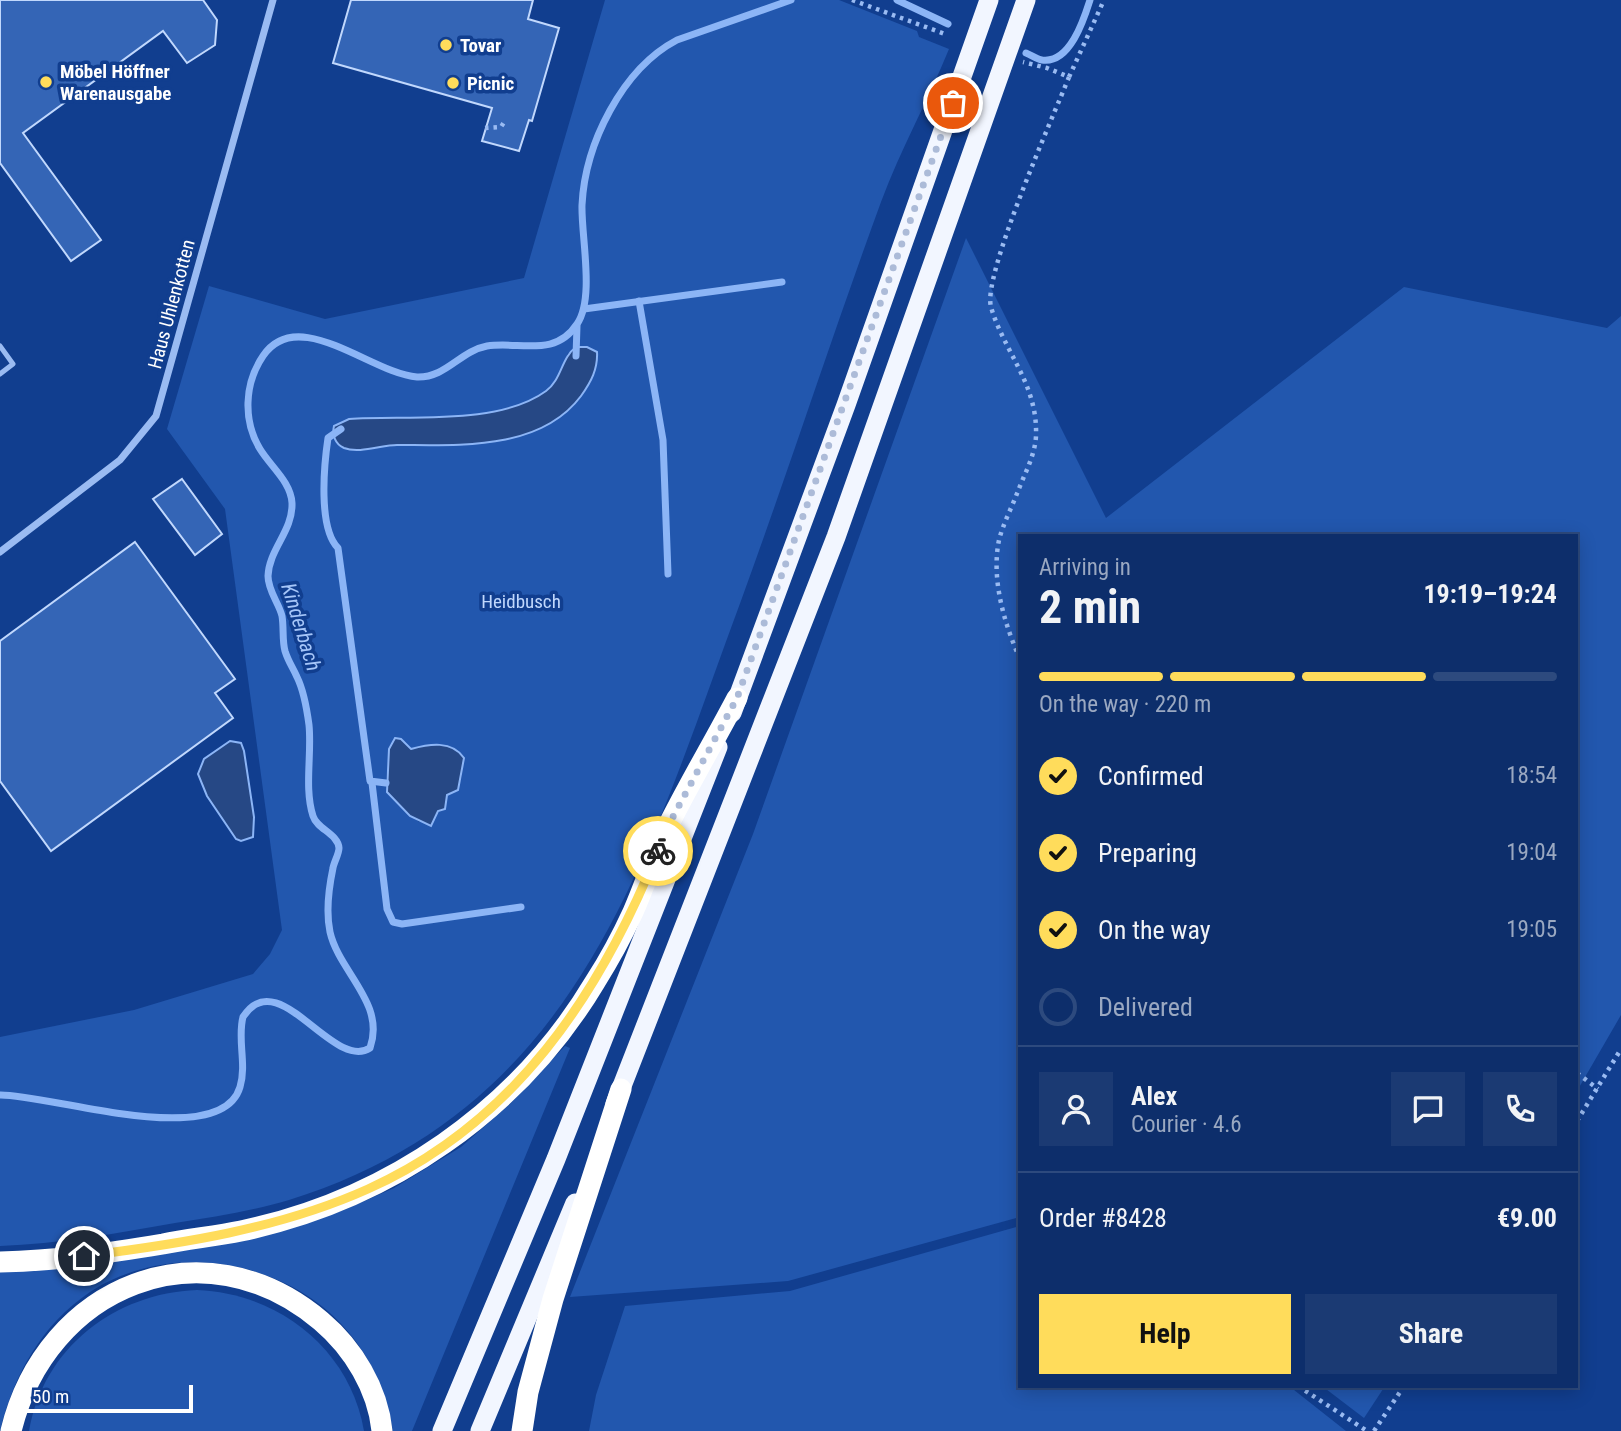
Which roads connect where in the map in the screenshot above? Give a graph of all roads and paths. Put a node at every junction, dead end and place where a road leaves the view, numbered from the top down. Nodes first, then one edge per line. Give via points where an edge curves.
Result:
1 (273, 0) edge
2 (852, 0) edge
3 (989, 0) edge
4 (1026, 0) edge
5 (1104, 0) edge
6 (945, 34) dead end
7 (1022, 62) dead end
8 (1069, 77) junction
9 (506, 119) dead end
10 (485, 128) dead end
11 (0, 346) edge
12 (0, 374) edge
13 (0, 552) edge
14 (1018, 653) edge
15 (737, 698) junction
16 (1621, 1049) edge
17 (1578, 1074) edge
18 (621, 1090) junction
19 (1598, 1090) junction
20 (1578, 1120) edge
21 (0, 1262) edge
22 (1301, 1388) edge
23 (1403, 1388) edge
24 (11, 1431) edge
25 (382, 1431) edge
26 (442, 1431) edge
27 (480, 1431) edge
28 (522, 1431) edge
29 (1367, 1431) edge
30 (1374, 1431) edge

1 - 13 street, Haus Uhlenkotten via 156,416 120,460
2 - 6 path
3 - 15 highway
4 - 18 highway via 831,549
5 - 8 path
7 - 8 path
8 - 14 path via 989,290 995,318 1032,397 1036,435 999,538 996,562 1006,619
9 - 10 path via 501,127
11 - 12 lane via 13,364
15 - 21 highway via 668,826 632,914 594,984 538,1061 457,1135 368,1189 242,1231 103,1254
15 - 26 highway via 561,1146
16 - 19 path
17 - 19 path
18 - 27 highway
18 - 28 highway via 546,1322
19 - 20 path
22 - 29 path
23 - 30 path
24 - 25 highway via 33,1370 86,1309 153,1277 189,1273 231,1276 270,1289 309,1311 350,1351 374,1398

